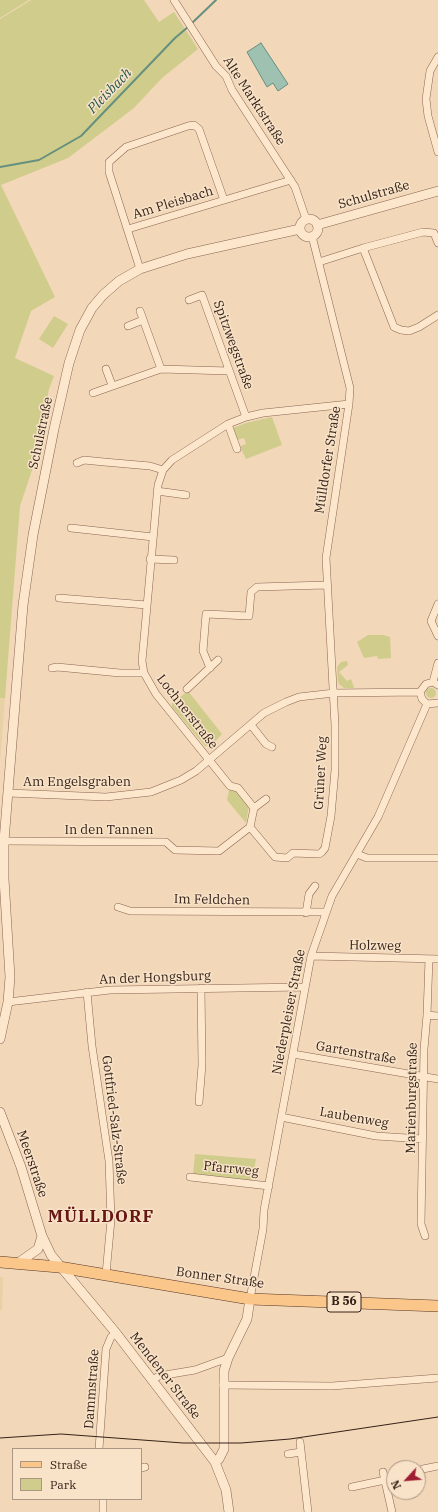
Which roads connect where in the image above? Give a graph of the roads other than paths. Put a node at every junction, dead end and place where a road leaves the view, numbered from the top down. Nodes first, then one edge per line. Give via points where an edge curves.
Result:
1 (174, 0) edge
2 (438, 57) edge
3 (438, 152) edge
4 (291, 180) junction
5 (438, 191) edge
6 (224, 200) junction
7 (306, 219) junction
8 (317, 225) junction
9 (128, 229) junction
10 (300, 229) junction
11 (312, 236) junction
12 (438, 243) edge
13 (363, 248) junction
14 (319, 262) junction
15 (140, 269) junction
16 (189, 300) dead end
17 (140, 311) dead end
18 (438, 315) edge
19 (143, 320) junction
20 (128, 326) dead end
21 (106, 369) dead end
22 (161, 369) junction
23 (229, 371) junction
24 (112, 385) junction
25 (93, 393) dead end
26 (349, 404) junction
27 (246, 417) junction
28 (228, 424) junction
29 (237, 449) dead end
30 (77, 463) dead end
31 (163, 470) junction
32 (157, 492) junction
33 (186, 495) dead end
34 (71, 528) dead end
35 (153, 537) junction
36 (150, 559) junction
37 (174, 560) dead end
38 (326, 585) junction
39 (59, 598) dead end
40 (438, 604) edge
41 (147, 605) junction
42 (438, 636) edge
43 (218, 660) dead end
44 (438, 662) edge
45 (52, 668) dead end
46 (210, 668) junction
47 (144, 673) junction
48 (435, 683) edge
49 (187, 689) dead end
50 (420, 692) junction
51 (334, 693) junction
52 (438, 703) edge
53 (427, 704) junction
54 (251, 725) junction
55 (272, 747) dead end
56 (210, 760) junction
57 (8, 793) junction
58 (266, 799) dead end
59 (254, 808) junction
60 (250, 827) junction
61 (4, 841) junction
62 (357, 854) junction
63 (438, 858) edge
64 (2, 880) edge
65 (315, 886) dead end
66 (118, 907) dead end
67 (325, 912) junction
68 (306, 913) junction
69 (311, 956) junction
70 (429, 959) junction
71 (438, 959) edge
72 (304, 987) junction
73 (201, 988) junction
74 (86, 992) junction
75 (8, 1002) junction
76 (427, 1014) junction
77 (438, 1016) edge
78 (0, 1039) edge
79 (293, 1054) junction
80 (424, 1077) junction
81 (438, 1079) edge
82 (199, 1102) dead end
83 (0, 1112) edge
84 (281, 1117) junction
85 (423, 1139) junction
86 (190, 1177) dead end
87 (269, 1186) junction
88 (42, 1236) junction
89 (425, 1236) dead end
90 (0, 1262) edge
91 (18, 1263) junction
92 (59, 1267) junction
93 (106, 1274) junction
94 (250, 1299) junction
95 (438, 1306) edge
96 (116, 1333) junction
97 (228, 1358) junction
98 (438, 1378) edge
99 (152, 1380) junction
100 (223, 1385) junction
101 (300, 1442) dead end
102 (100, 1448) edge
103 (301, 1452) junction
104 (288, 1454) dead end
105 (215, 1462) junction
106 (438, 1466) edge
107 (426, 1468) edge
108 (383, 1472) dead end
109 (385, 1480) junction
110 (352, 1486) dead end
111 (103, 1500) edge
112 (103, 1512) edge
113 (229, 1512) edge
114 (308, 1512) edge
115 (392, 1512) edge

1 - 4 street, Alte Marktstraße via 216,66 226,76 232,90
2 - 3 street via 430,71 426,99
4 - 6 street, Am Pleisbach
4 - 7 street, Alte Marktstraße via 298,191
5 - 8 street, Schulstraße
6 - 9 street, Am Pleisbach
6 - 9 street, Am Pleisbach via 199,129 194,125 188,126 126,146 109,162 109,172
7 - 8 street via 312,219
7 - 10 street
8 - 11 street via 317,230
9 - 15 street, Am Pleisbach
10 - 11 street via 304,235
10 - 15 street, Schulstraße via 187,254
11 - 14 street, Mülldorfer Straße
12 - 13 street via 434,233 423,232
13 - 14 street
13 - 18 street via 394,327 409,331
14 - 26 street, Mülldorfer Straße via 346,369 350,388
15 - 57 street, Schulstraße via 111,287 92,308 80,330 70,362 33,535 23,605
16 - 23 street, Spitzwegstraße via 202,295
17 - 19 street
19 - 20 street
19 - 22 street
21 - 24 street
22 - 23 street
22 - 24 street
23 - 27 street, Spitzwegstraße
24 - 25 street
26 - 27 street via 282,410
26 - 38 street, Mülldorfer Straße via 326,558
27 - 28 street
28 - 29 street
28 - 31 street via 172,460
30 - 31 street via 84,460 109,462 150,466
31 - 32 street, Lochnerstraße
32 - 33 street
32 - 35 street, Lochnerstraße
34 - 35 street
35 - 36 street, Lochnerstraße
36 - 37 street
36 - 41 street, Lochnerstraße
38 - 46 street via 257,587 251,592 249,616 206,614 203,651
38 - 51 street, Mülldorfer Straße
39 - 41 street
40 - 42 street via 431,621
41 - 47 street, Lochnerstraße via 142,660
43 - 46 street
44 - 48 street
45 - 47 street
46 - 49 street
47 - 56 street, Lochnerstraße via 156,694
48 - 50 street via 423,686
50 - 51 street, Am Engelsgraben
50 - 53 street
51 - 54 street, Am Engelsgraben via 299,697 286,702 264,713
51 - 60 street, Grüner Weg via 336,751 333,800 325,848 319,854 293,853 287,858 275,857
52 - 53 street
53 - 62 street, Niederpleiser Straße via 378,817
54 - 55 street via 266,744
54 - 56 street, Am Engelsgraben
56 - 57 street, Am Engelsgraben via 181,780 136,795 73,797
56 - 59 street via 230,786 238,788
57 - 61 street
58 - 59 street
59 - 60 street
60 - 61 street, In den Tannen via 219,851 175,850 166,842
61 - 64 street
62 - 63 street via 367,858
62 - 67 street, Niederpleiser Straße
64 - 75 street via 10,977
65 - 68 street via 309,894
66 - 68 street, Im Feldchen via 130,911
67 - 68 street, Im Feldchen
67 - 69 street, Niederpleiser Straße
69 - 70 street, Holzweg
69 - 72 street, Niederpleiser Straße
70 - 71 street, Holzweg
70 - 76 street, Marienburgstraße
72 - 73 street, An der Hongsburg
72 - 79 street, Niederpleiser Straße
73 - 74 street, An der Hongsburg via 142,988
73 - 82 street via 202,1066
74 - 75 street, An der Hongsburg
74 - 93 street, Gottfried-Salz-Straße via 109,1161 111,1220
75 - 78 street
76 - 77 street
76 - 80 street, Marienburgstraße
79 - 80 street, Gartenstraße
79 - 84 street, Niederpleiser Straße
80 - 81 street, Gartenstraße
80 - 85 street, Marienburgstraße
83 - 88 street, Meerstraße via 21,1167
84 - 85 street, Laubenweg via 376,1136
84 - 87 street, Niederpleiser Straße
85 - 89 street, Marienburgstraße via 421,1224
86 - 87 street, Pfarrweg
87 - 94 street, Niederpleiser Straße
88 - 91 street via 38,1249
88 - 92 street, Meerstraße
90 - 91 main road, Bonner Straße / B 56
91 - 92 main road, Bonner Straße / B 56
92 - 93 main road, Bonner Straße / B 56
92 - 96 street, Mendener Straße
93 - 94 main road, Bonner Straße / B 56
94 - 95 main road, Bonner Straße / B 56
94 - 97 street via 247,1319
96 - 99 street, Mendener Straße
96 - 102 street, Dammstraße via 108,1342 106,1350
97 - 99 street via 195,1370 159,1376
97 - 100 street
98 - 100 street via 332,1386
99 - 105 street, Mendener Straße
100 - 105 street via 224,1449
101 - 103 street
103 - 104 street
103 - 114 street
105 - 113 street, Mendener Straße via 226,1490
106 - 107 street
108 - 109 street
109 - 110 street
109 - 115 street
111 - 112 street

